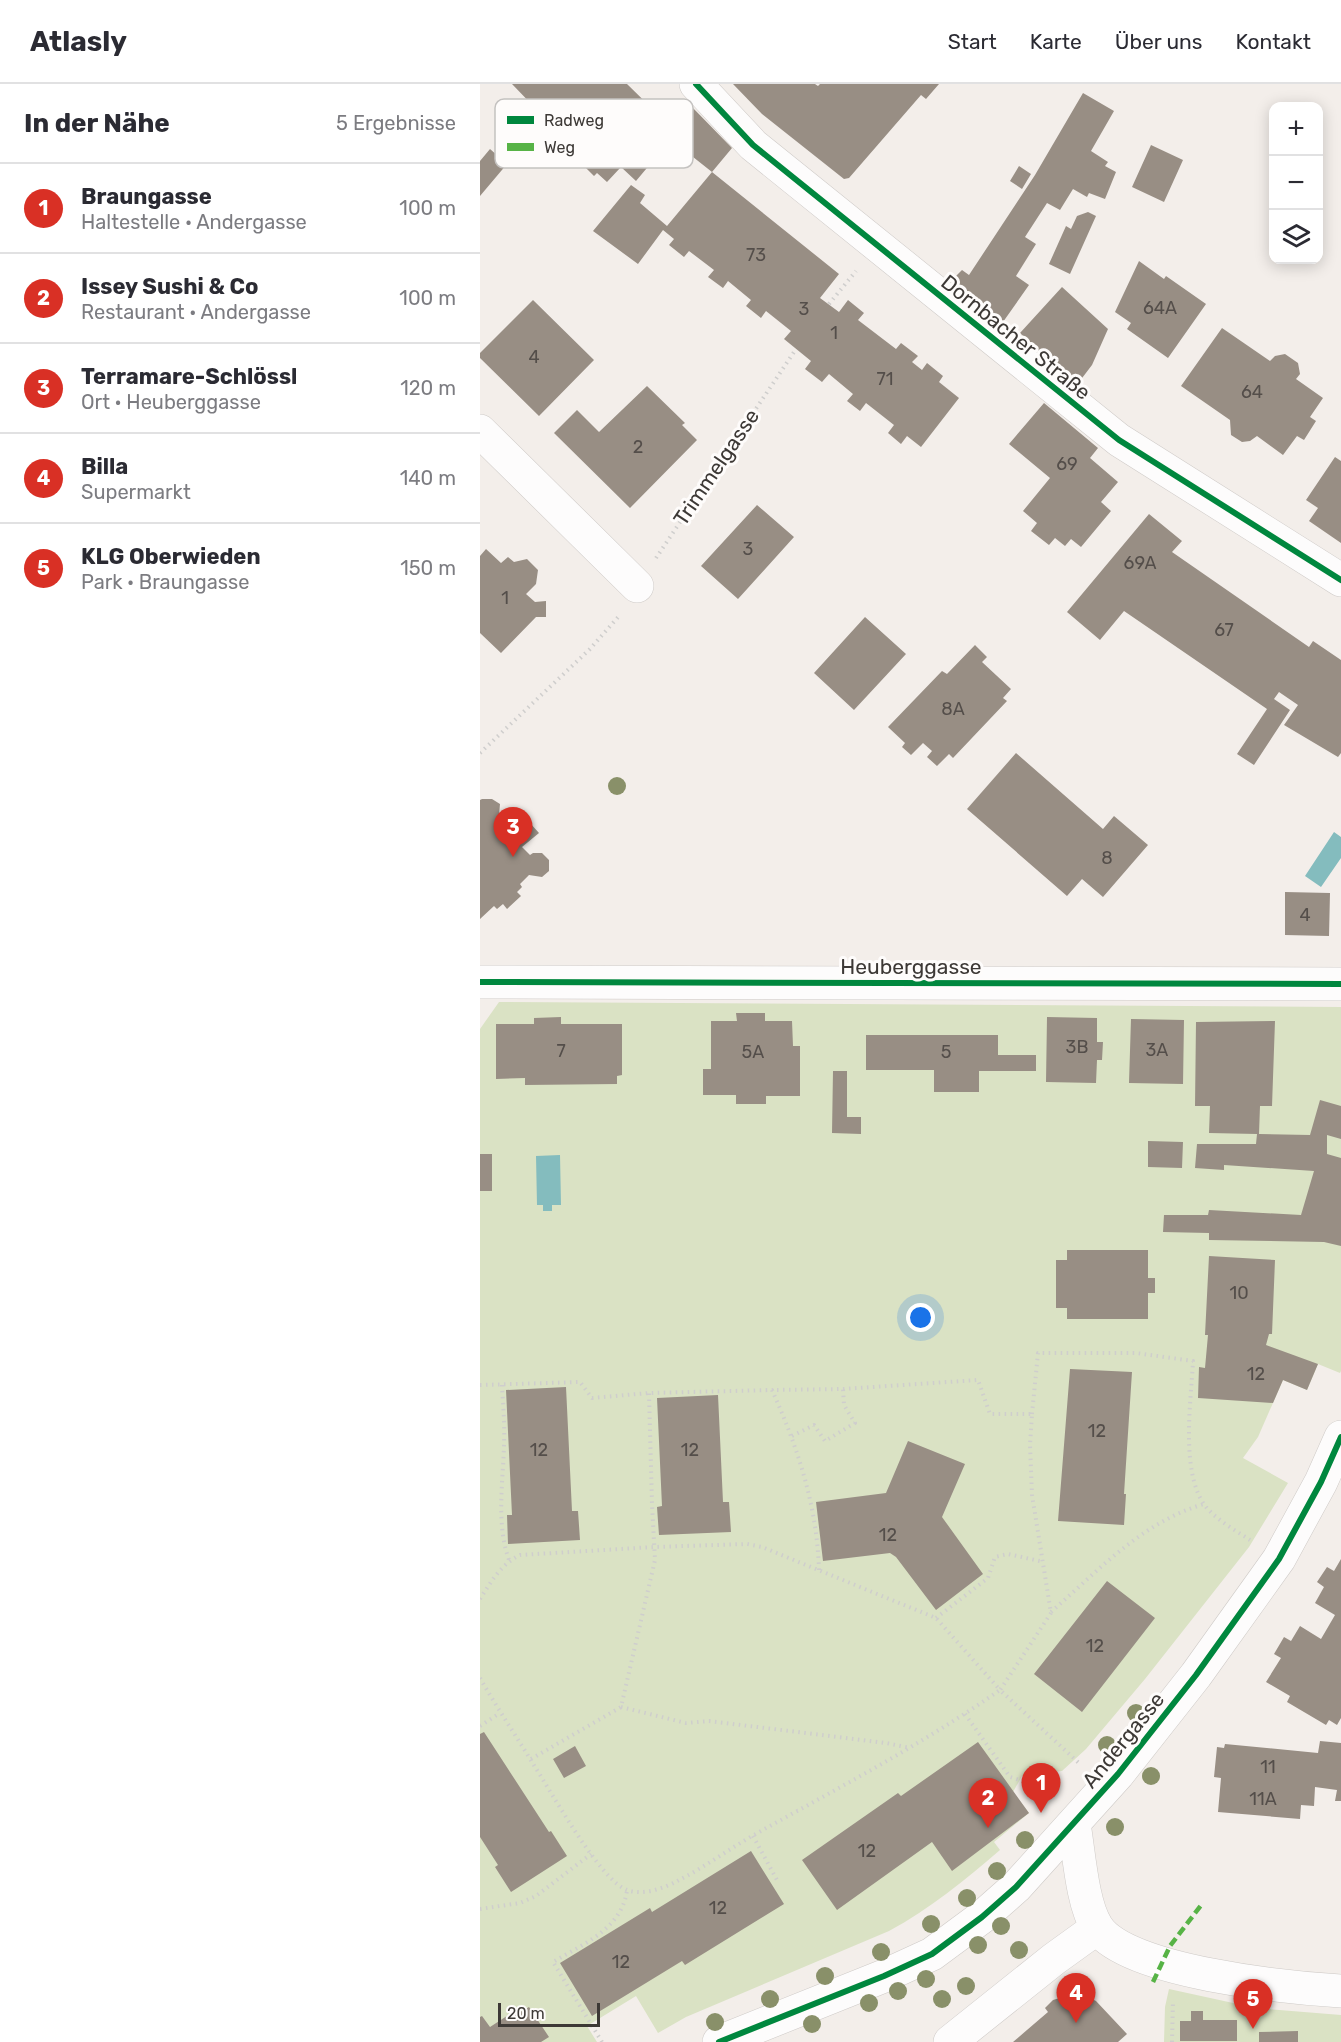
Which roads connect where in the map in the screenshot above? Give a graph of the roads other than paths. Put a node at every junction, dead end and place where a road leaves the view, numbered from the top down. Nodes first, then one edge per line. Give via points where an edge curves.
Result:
1 (696, 84) edge
2 (480, 431) edge
3 (1341, 580) edge
4 (630, 598) road end
5 (480, 982) edge
6 (1341, 984) edge
7 (1341, 1437) edge
8 (1074, 1824) junction
9 (1097, 1928) junction
10 (1341, 1991) edge
11 (719, 2042) edge
12 (950, 2042) edge

1 - 3 street, Dornbacher Straße via 753,146 1119,440
2 - 4 street
5 - 6 street, Heuberggasse
7 - 8 street, Andergasse via 1279,1559 1152,1732
8 - 9 street via 1086,1898
8 - 11 street, Andergasse via 1016,1887 932,1954
9 - 10 street via 1119,1947 1161,1963 1224,1978
9 - 12 street

